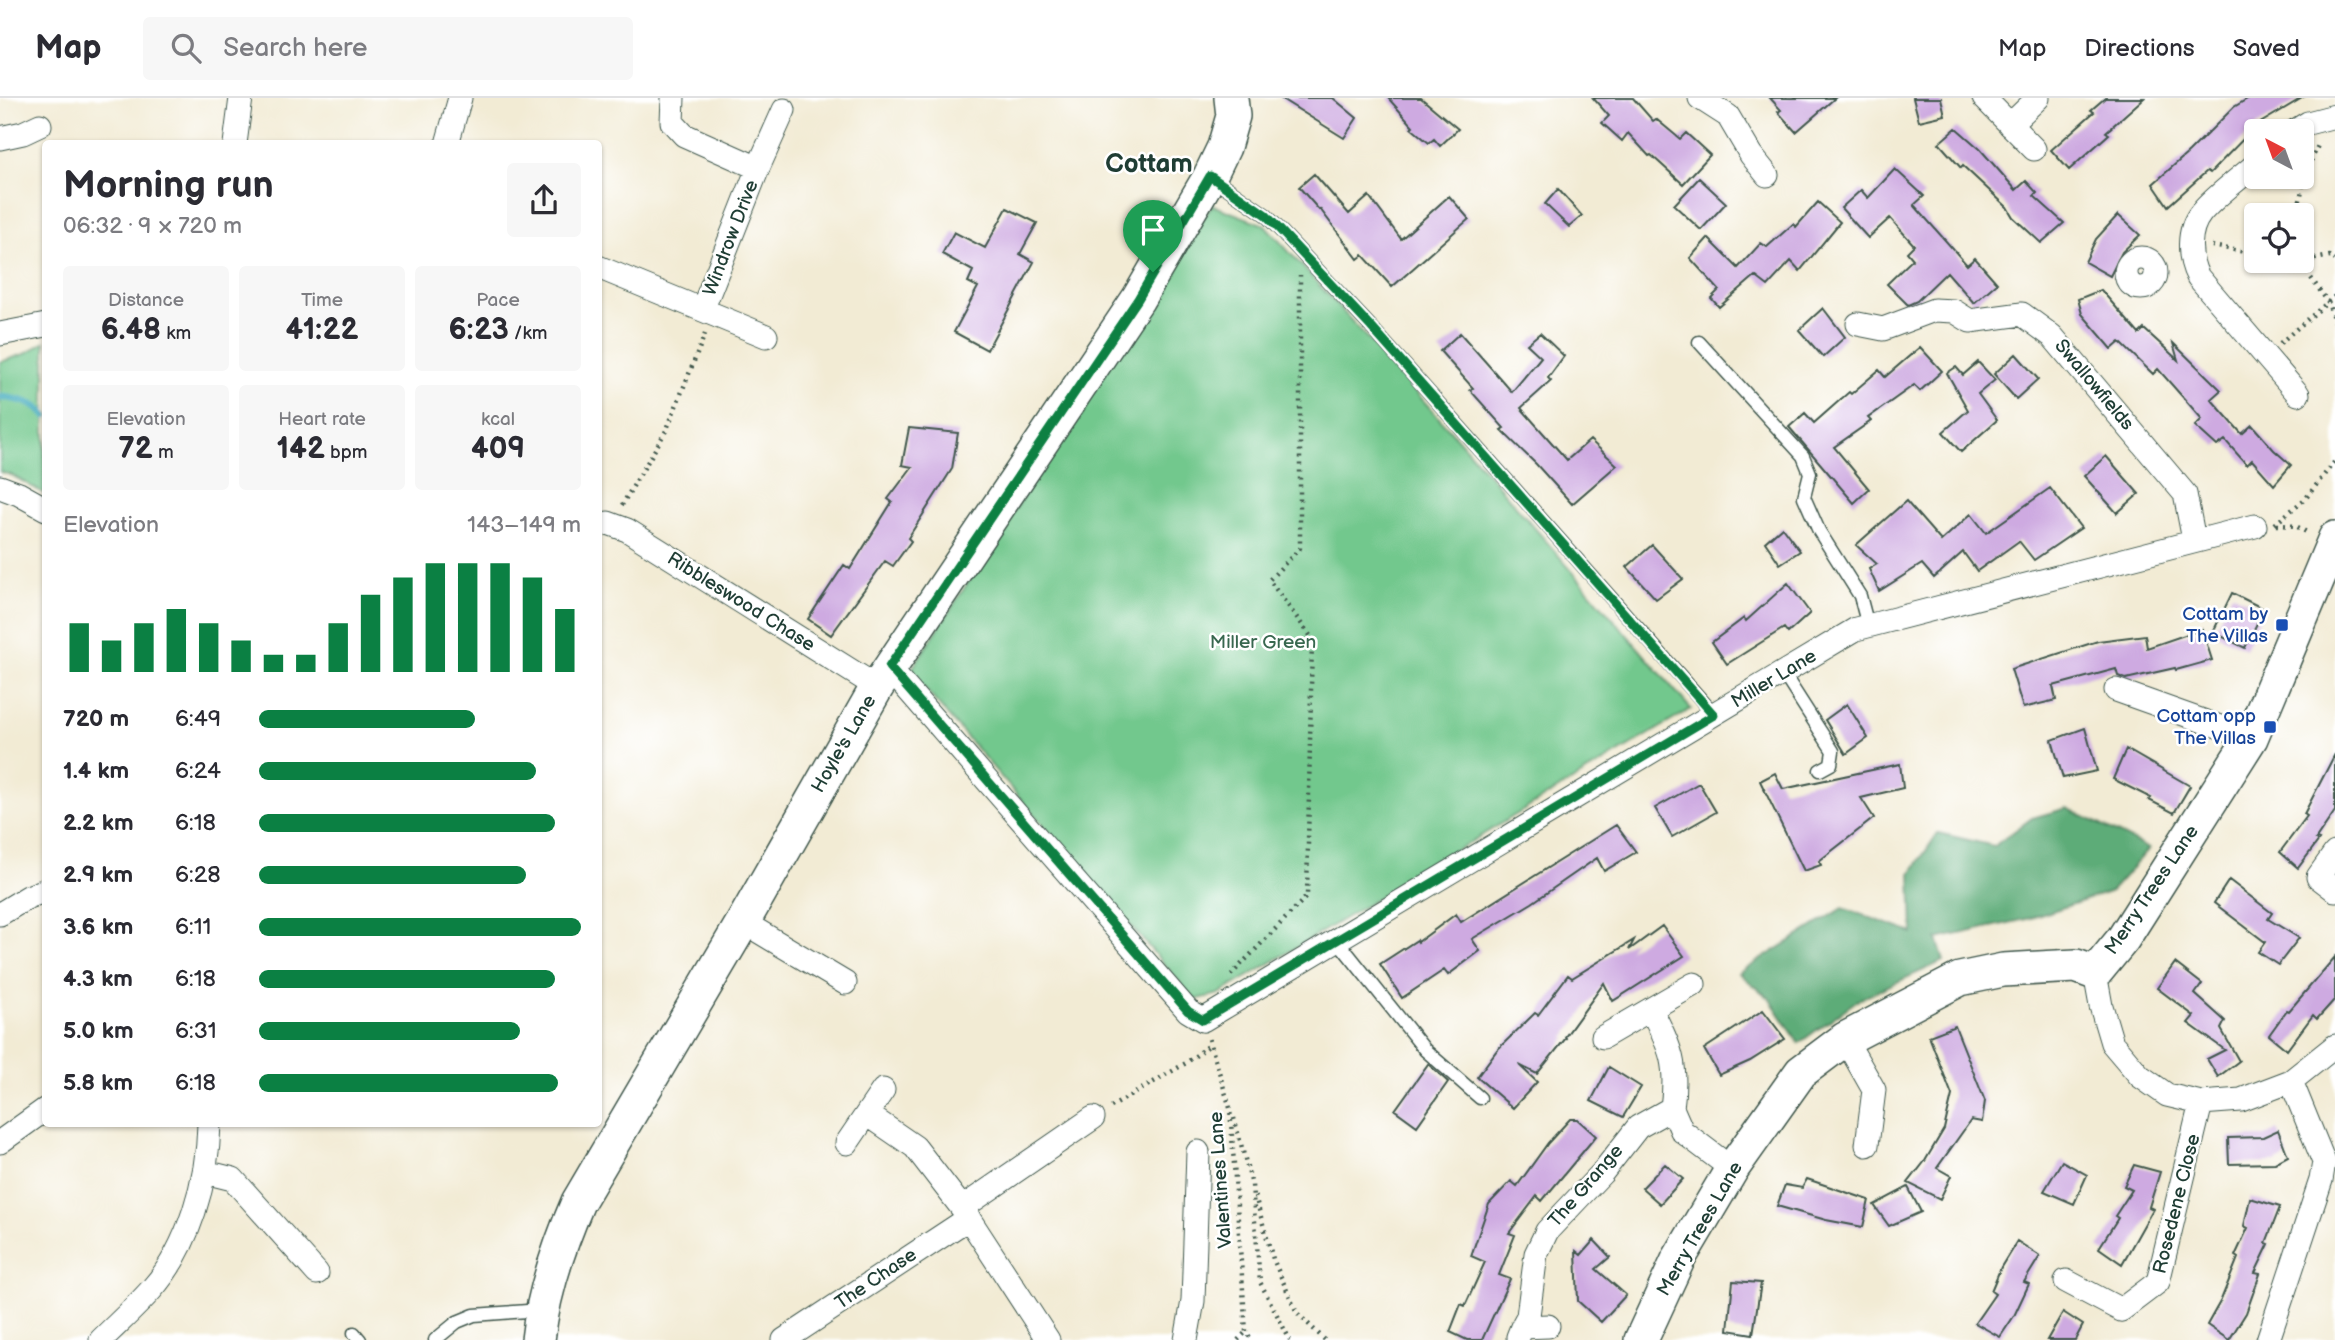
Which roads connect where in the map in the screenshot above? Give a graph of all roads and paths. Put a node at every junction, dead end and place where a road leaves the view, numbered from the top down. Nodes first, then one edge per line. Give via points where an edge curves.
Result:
1 (241, 98) edge
2 (460, 98) edge
3 (673, 98) edge
4 (1231, 98) edge
5 (1700, 98) edge
6 (1984, 98) edge
7 (2038, 98) edge
8 (784, 110) dead end
9 (2335, 116) edge
10 (2314, 123) edge
11 (40, 125) dead end
12 (2010, 125) junction
13 (0, 138) edge
14 (2314, 138) edge
15 (236, 140) edge
16 (448, 140) edge
17 (2034, 149) dead end
18 (2314, 156) edge
19 (758, 168) junction
20 (1767, 175) dead end
21 (2244, 175) edge
22 (1210, 176) junction
23 (2191, 254) junction
24 (2244, 254) edge
25 (2314, 258) edge
26 (1309, 260) junction
27 (2335, 260) edge
28 (602, 269) edge
29 (2156, 272) dead end
30 (2307, 273) edge
31 (2335, 296) edge
32 (2328, 302) junction
33 (2335, 306) edge
34 (709, 311) junction
35 (1858, 324) dead end
36 (2335, 325) edge
37 (42, 326) edge
38 (0, 334) edge
39 (766, 335) dead end
40 (1699, 342) dead end
41 (2267, 355) junction
42 (2298, 394) dead end
43 (2335, 461) edge
44 (0, 487) edge
45 (42, 507) edge
46 (604, 520) edge
47 (2264, 525) joint
48 (2335, 538) edge
49 (2194, 540) junction
50 (1868, 626) junction
51 (1783, 673) junction
52 (883, 677) junction
53 (2116, 690) dead end
54 (1714, 715) junction
55 (2252, 738) junction
56 (1819, 770) dead end
57 (2335, 853) edge
58 (2335, 890) edge
59 (42, 892) edge
60 (0, 914) edge
61 (743, 922) junction
62 (1337, 940) junction
63 (2095, 973) junction
64 (1230, 976) dead end
65 (845, 983) dead end
66 (1694, 984) dead end
67 (1652, 1011) junction
68 (1203, 1020) junction
69 (1603, 1037) dead end
70 (1845, 1039) junction
71 (1210, 1044) junction
72 (2335, 1046) edge
73 (2291, 1082) junction
74 (883, 1090) dead end
75 (1480, 1098) dead end
76 (2201, 1103) junction
77 (1230, 1108) junction
78 (1672, 1108) junction
79 (42, 1112) edge
80 (866, 1114) junction
81 (1093, 1118) joint
82 (209, 1127) edge
83 (0, 1142) edge
84 (847, 1143) dead end
85 (1867, 1145) dead end
86 (1198, 1152) dead end
87 (2329, 1162) edge
88 (1732, 1169) junction
89 (205, 1172) junction
90 (1252, 1185) junction
91 (965, 1213) junction
92 (317, 1273) dead end
93 (2066, 1281) dead end
94 (540, 1325) edge
95 (1548, 1326) dead end
96 (1246, 1332) junction
97 (1519, 1334) edge
98 (101, 1340) edge
99 (435, 1340) edge
100 (784, 1340) edge
101 (1048, 1340) edge
102 (1186, 1340) edge
103 (1238, 1340) edge
104 (1252, 1340) edge
105 (1290, 1340) edge
106 (1325, 1340) edge
107 (1641, 1340) edge
108 (2268, 1340) edge

1 - 15 street
2 - 16 street
3 - 19 street, Windrow Drive via 672,122 684,135
4 - 22 street, Hoyle's Lane via 1233,116
5 - 20 street via 1728,116
6 - 12 street
7 - 12 street
8 - 19 street, Windrow Drive
9 - 10 street
11 - 13 street
12 - 17 street
14 - 18 path via 2320,143
19 - 34 street, Windrow Drive
21 - 23 street via 2200,214
22 - 26 lane via 1266,215
22 - 52 street, Hoyle's Lane via 1138,299
23 - 24 path
23 - 29 street
23 - 41 street via 2198,277
25 - 27 path via 2330,256
26 - 54 lane
26 - 64 path via 1300,269 1300,548 1269,580 1312,638 1307,896
28 - 34 street, Windrow Drive
30 - 32 path
31 - 32 path
32 - 33 path
32 - 36 path
32 - 41 path
34 - 39 street, Windrow Drive
34 - 46 path via 667,429 621,507
35 - 49 street, Swallowfields via 1883,329 1934,310 1954,311 1970,321 2022,314 2052,336 2185,494
37 - 38 street
40 - 50 lane via 1803,456 1810,473 1804,497 1819,531 1860,596
41 - 42 street
43 - 47 path via 2306,498
44 - 45 street
46 - 52 street, Ribbleswood Chase
47 - 49 street, Miller Lane
48 - 55 street, Merry Trees Lane
49 - 50 street, Miller Lane
50 - 51 street, Miller Lane
51 - 54 street, Miller Lane
51 - 56 lane via 1833,751 1830,764
52 - 61 street, Hoyle's Lane
52 - 68 street via 1188,1011
53 - 55 street
54 - 62 street, Miller Lane
55 - 63 street, Merry Trees Lane via 2123,939
57 - 58 street via 2318,877
59 - 60 street
61 - 65 street
61 - 94 street, Hoyle's Lane via 578,1202 564,1233
62 - 68 street, Miller Lane
62 - 75 lane via 1425,1050
63 - 70 street, Merry Trees Lane via 2076,966 2003,970 1960,979
63 - 76 street via 2112,1043 2140,1076 2167,1096
66 - 67 street
67 - 69 street
67 - 78 street via 1671,1049 1676,1080
68 - 71 path, Valentines Lane
70 - 85 street via 1874,1090
70 - 88 street, Merry Trees Lane via 1801,1072
71 - 77 path, Valentines Lane
71 - 81 path
72 - 73 street
73 - 76 street via 2241,1100
73 - 87 street
74 - 80 street
76 - 93 street, Rosedene Close via 2158,1282 2121,1310
77 - 90 path
77 - 96 path, Valentines Lane
78 - 88 street via 1682,1131
78 - 97 street, The Grange via 1638,1127 1547,1231 1536,1254 1528,1316
79 - 83 street
80 - 84 street
80 - 91 street via 915,1147
81 - 91 street, The Chase
82 - 89 street
86 - 102 street via 1193,1301
87 - 108 street
88 - 107 street, Merry Trees Lane via 1678,1260
89 - 92 street via 233,1179
89 - 98 street via 183,1240 161,1277
90 - 105 path via 1260,1282
90 - 106 path via 1273,1259 1297,1313
91 - 100 street, The Chase
91 - 101 street
94 - 99 lane via 474,1315
95 - 97 street, The Grange
96 - 103 path
96 - 104 path

